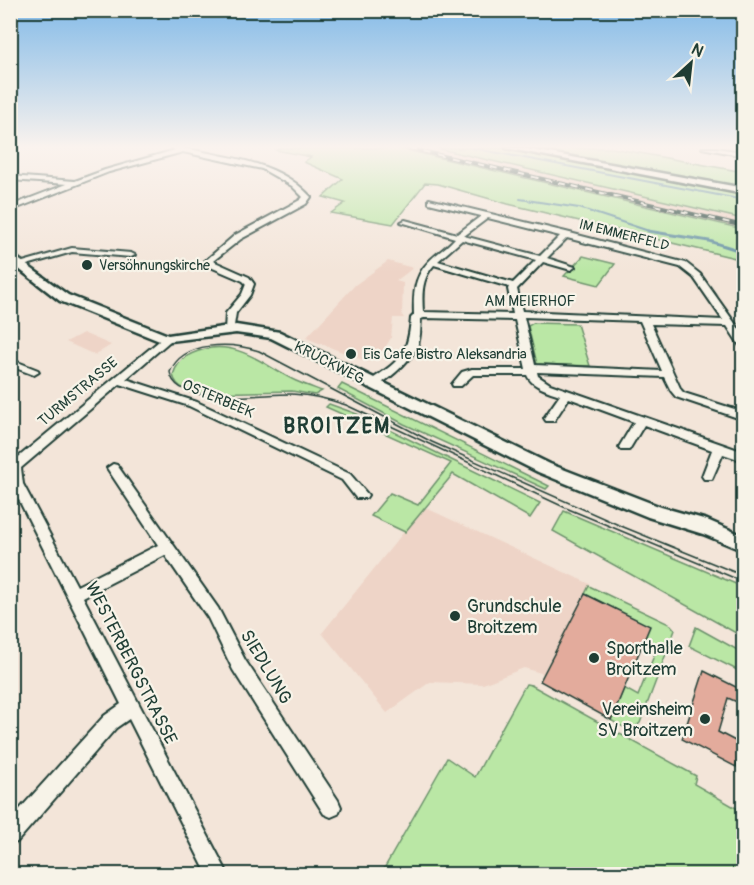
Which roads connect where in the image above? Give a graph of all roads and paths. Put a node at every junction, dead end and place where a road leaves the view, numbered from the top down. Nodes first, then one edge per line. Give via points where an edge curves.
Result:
1 (59, 189) edge
2 (299, 189) edge
3 (432, 201) dead end
4 (10, 209) edge
5 (487, 215) junction
6 (405, 222) dead end
7 (567, 234) junction
8 (460, 237) junction
9 (131, 255) dead end
10 (542, 259) junction
11 (15, 260) edge
12 (432, 262) junction
13 (571, 267) dead end
14 (514, 286) junction
15 (419, 316) junction
16 (519, 317) junction
17 (645, 321) junction
18 (735, 328) edge
19 (230, 330) junction
20 (166, 339) junction
21 (744, 344) edge
22 (13, 365) edge
23 (531, 370) junction
24 (34, 372) dead end
25 (668, 374) junction
26 (118, 380) junction
27 (457, 384) dead end
28 (371, 385) junction
29 (567, 393) junction
30 (744, 416) edge
31 (550, 418) dead end
32 (641, 420) junction
33 (625, 447) dead end
34 (718, 448) junction
35 (744, 457) edge
36 (113, 468) dead end
37 (13, 469) edge
38 (708, 476) dead end
39 (361, 495) dead end
40 (744, 544) edge
41 (167, 548) junction
42 (74, 595) junction
43 (132, 707) junction
44 (331, 807) dead end
45 (10, 835) edge
46 (218, 874) edge

1 - 4 street
2 - 19 street via 307,197 300,204 233,241 209,261 250,284 231,313
3 - 5 street, IM EMMERFELD
5 - 7 street, IM EMMERFELD
5 - 8 street
6 - 8 street
7 - 10 street
7 - 18 street, IM EMMERFELD via 683,264 697,276
8 - 10 street
8 - 12 street
9 - 11 street via 72,250
10 - 13 street
10 - 14 street
11 - 20 street via 74,303
12 - 14 street
12 - 15 street via 419,279
14 - 16 street
15 - 16 street, AM MEIERHOF
15 - 28 street via 411,349
16 - 17 street, AM MEIERHOF via 518,314 598,316
16 - 23 street
17 - 18 street, AM MEIERHOF
17 - 25 street
18 - 21 street, IM EMMERFELD
19 - 20 street, KRUCKWEG
19 - 28 street, KRUCKWEG via 275,336
20 - 26 street, TURMSTRASSE
22 - 24 street
23 - 25 street
23 - 27 street via 472,372
23 - 29 street via 533,378
25 - 30 street via 680,395
26 - 37 street, TURMSTRASSE
26 - 39 street, OSTERBEEK via 193,404 346,477
28 - 40 street, KRUCKWEG via 567,478
29 - 31 street
29 - 32 street
32 - 33 street
32 - 34 street
34 - 35 street
34 - 38 street
36 - 41 street, SIEDLUNG
37 - 42 street, WESTERBERGSTRASSE
41 - 42 street
41 - 44 street, SIEDLUNG via 213,613 239,665
42 - 43 street, WESTERBERGSTRASSE
43 - 45 street via 111,722
43 - 46 street, WESTERBERGSTRASSE

